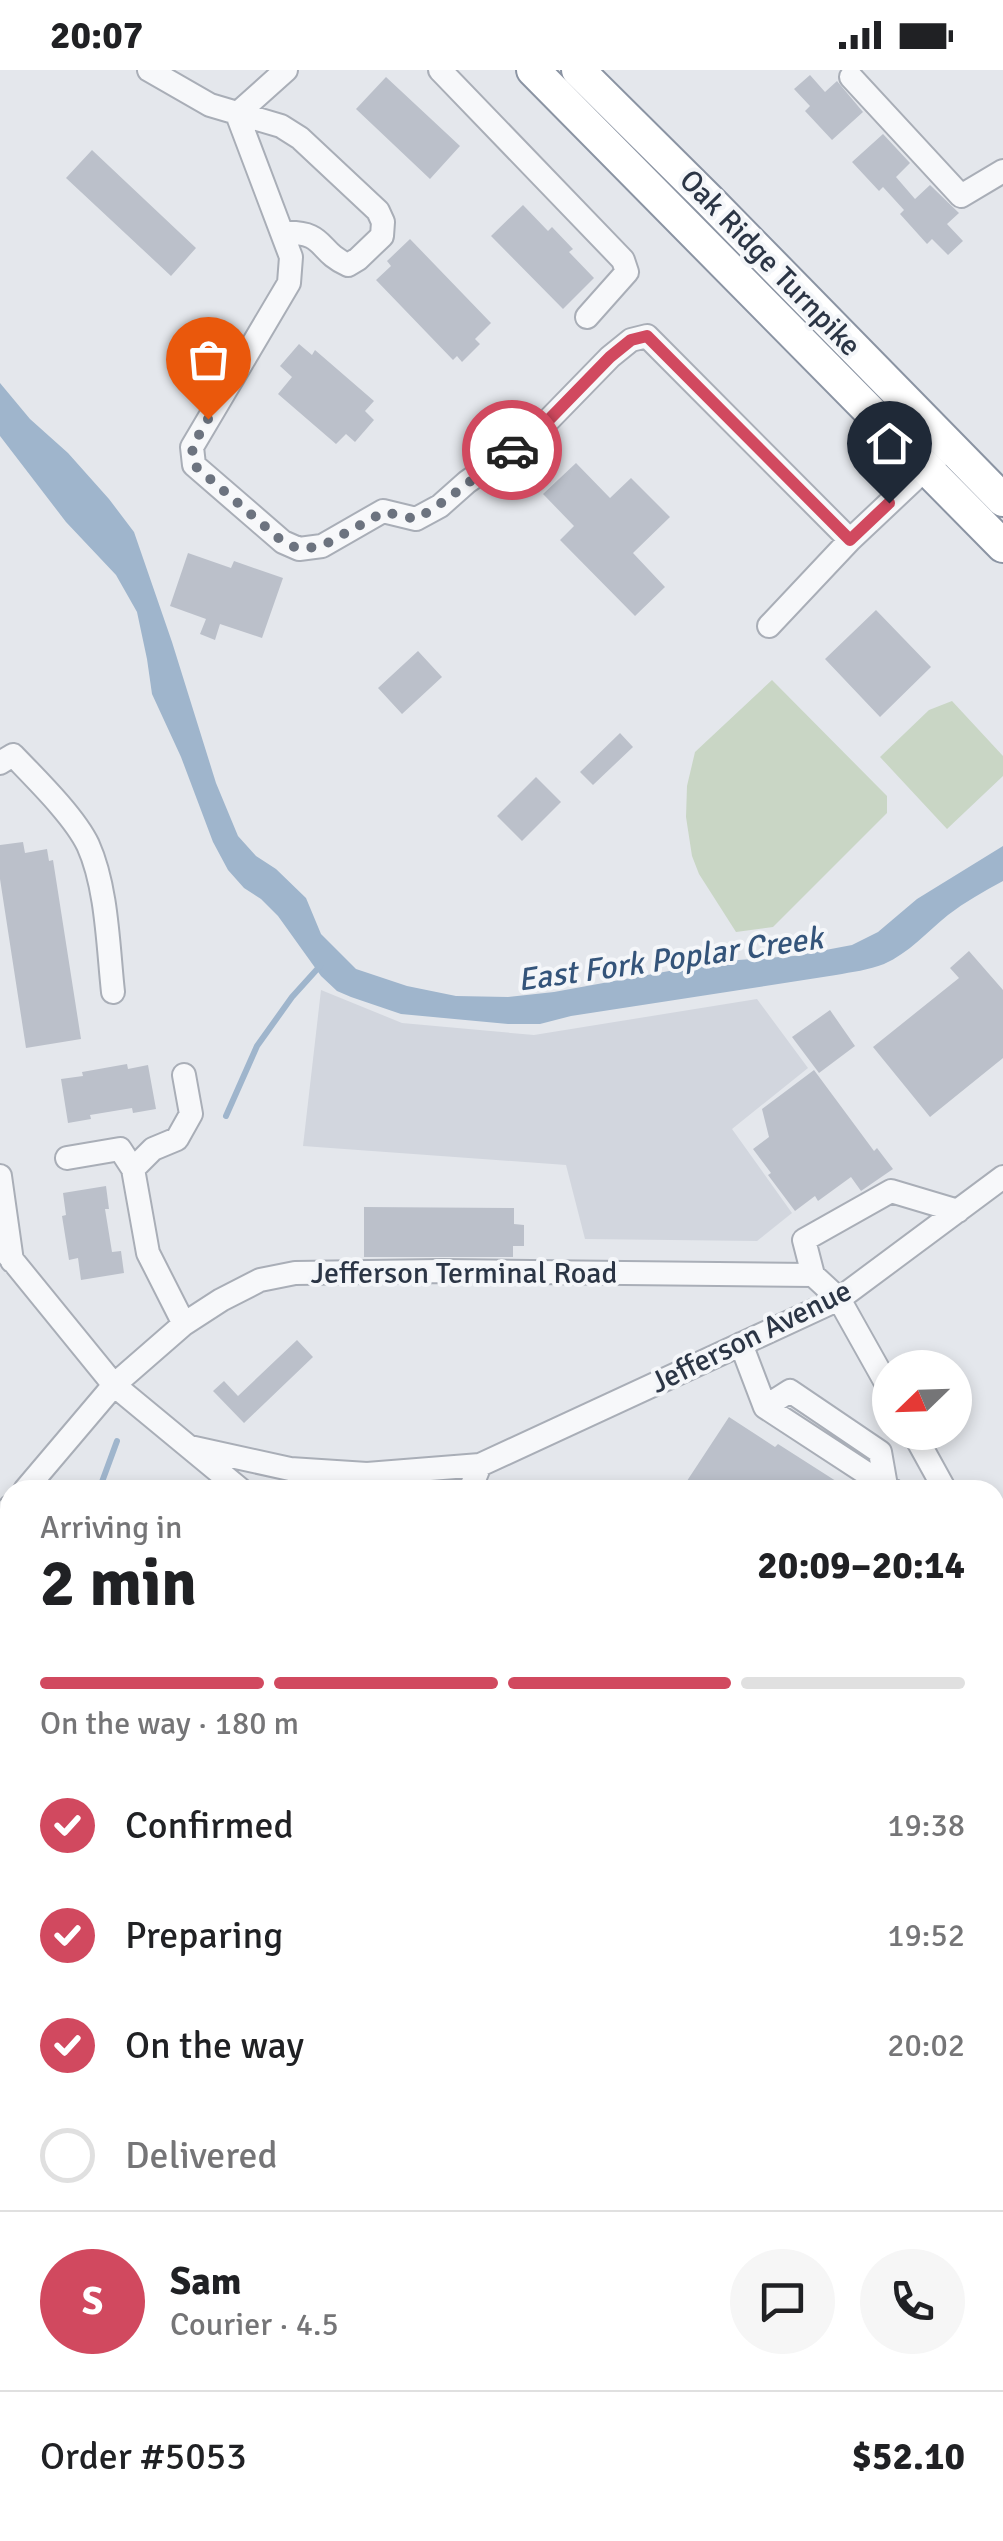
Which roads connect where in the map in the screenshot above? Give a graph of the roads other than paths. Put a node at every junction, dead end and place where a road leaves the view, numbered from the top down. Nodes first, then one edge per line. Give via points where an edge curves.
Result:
1 (149, 70) edge
2 (286, 70) edge
3 (440, 70) edge
4 (532, 70) edge
5 (578, 70) edge
6 (851, 77) dead end
7 (237, 114) junction
8 (1003, 171) edge
9 (283, 233) junction
10 (587, 317) dead end
11 (937, 458) junction
12 (1003, 500) edge
13 (850, 540) junction
14 (1003, 546) edge
15 (769, 626) dead end
16 (0, 734) edge
17 (7, 759) edge
18 (114, 992) dead end
19 (184, 1074) dead end
20 (67, 1158) dead end
21 (134, 1169) junction
22 (0, 1176) edge
23 (1003, 1177) edge
24 (958, 1211) junction
25 (6, 1253) edge
26 (813, 1275) junction
27 (839, 1299) junction
28 (184, 1324) junction
29 (742, 1344) junction
30 (872, 1358) edge
31 (114, 1386) junction
32 (190, 1447) junction
33 (924, 1450) edge
34 (480, 1465) junction
35 (34, 1480) edge
36 (229, 1480) edge
37 (474, 1480) edge
38 (887, 1480) edge
39 (940, 1480) edge

1 - 7 street
2 - 7 street
3 - 10 street via 623,260 627,272
4 - 11 highway
5 - 11 highway, Oak Ridge Turnpike via 708,198
6 - 8 street via 960,196
7 - 9 street
7 - 9 street via 300,138 383,222 382,236 348,265 304,232
9 - 13 street via 291,257 289,283 192,447 194,465 283,542 299,549 322,546 384,512 416,519 440,506 534,435 610,357 647,336
11 - 12 highway, Oak Ridge Turnpike
11 - 13 street
11 - 14 highway
13 - 15 street
16 - 17 street
17 - 18 street via 56,802 87,844 99,881
19 - 21 street via 191,1114 177,1139 152,1149
20 - 21 street via 120,1149
21 - 28 street via 148,1252
22 - 25 street
23 - 24 street, Jefferson Avenue
24 - 26 street via 891,1190 804,1240
24 - 27 street, Jefferson Avenue
25 - 31 street
26 - 27 street
26 - 28 street, Jefferson Terminal Road via 296,1273 260,1280
27 - 29 street, Jefferson Avenue
27 - 30 street
28 - 31 street, Jefferson Terminal Road
29 - 34 street, Jefferson Avenue
29 - 38 street via 765,1408 790,1391 880,1452
31 - 32 street
31 - 35 street
32 - 34 street, Jefferson Avenue via 290,1469 367,1474
32 - 36 street
33 - 39 street
34 - 37 street

